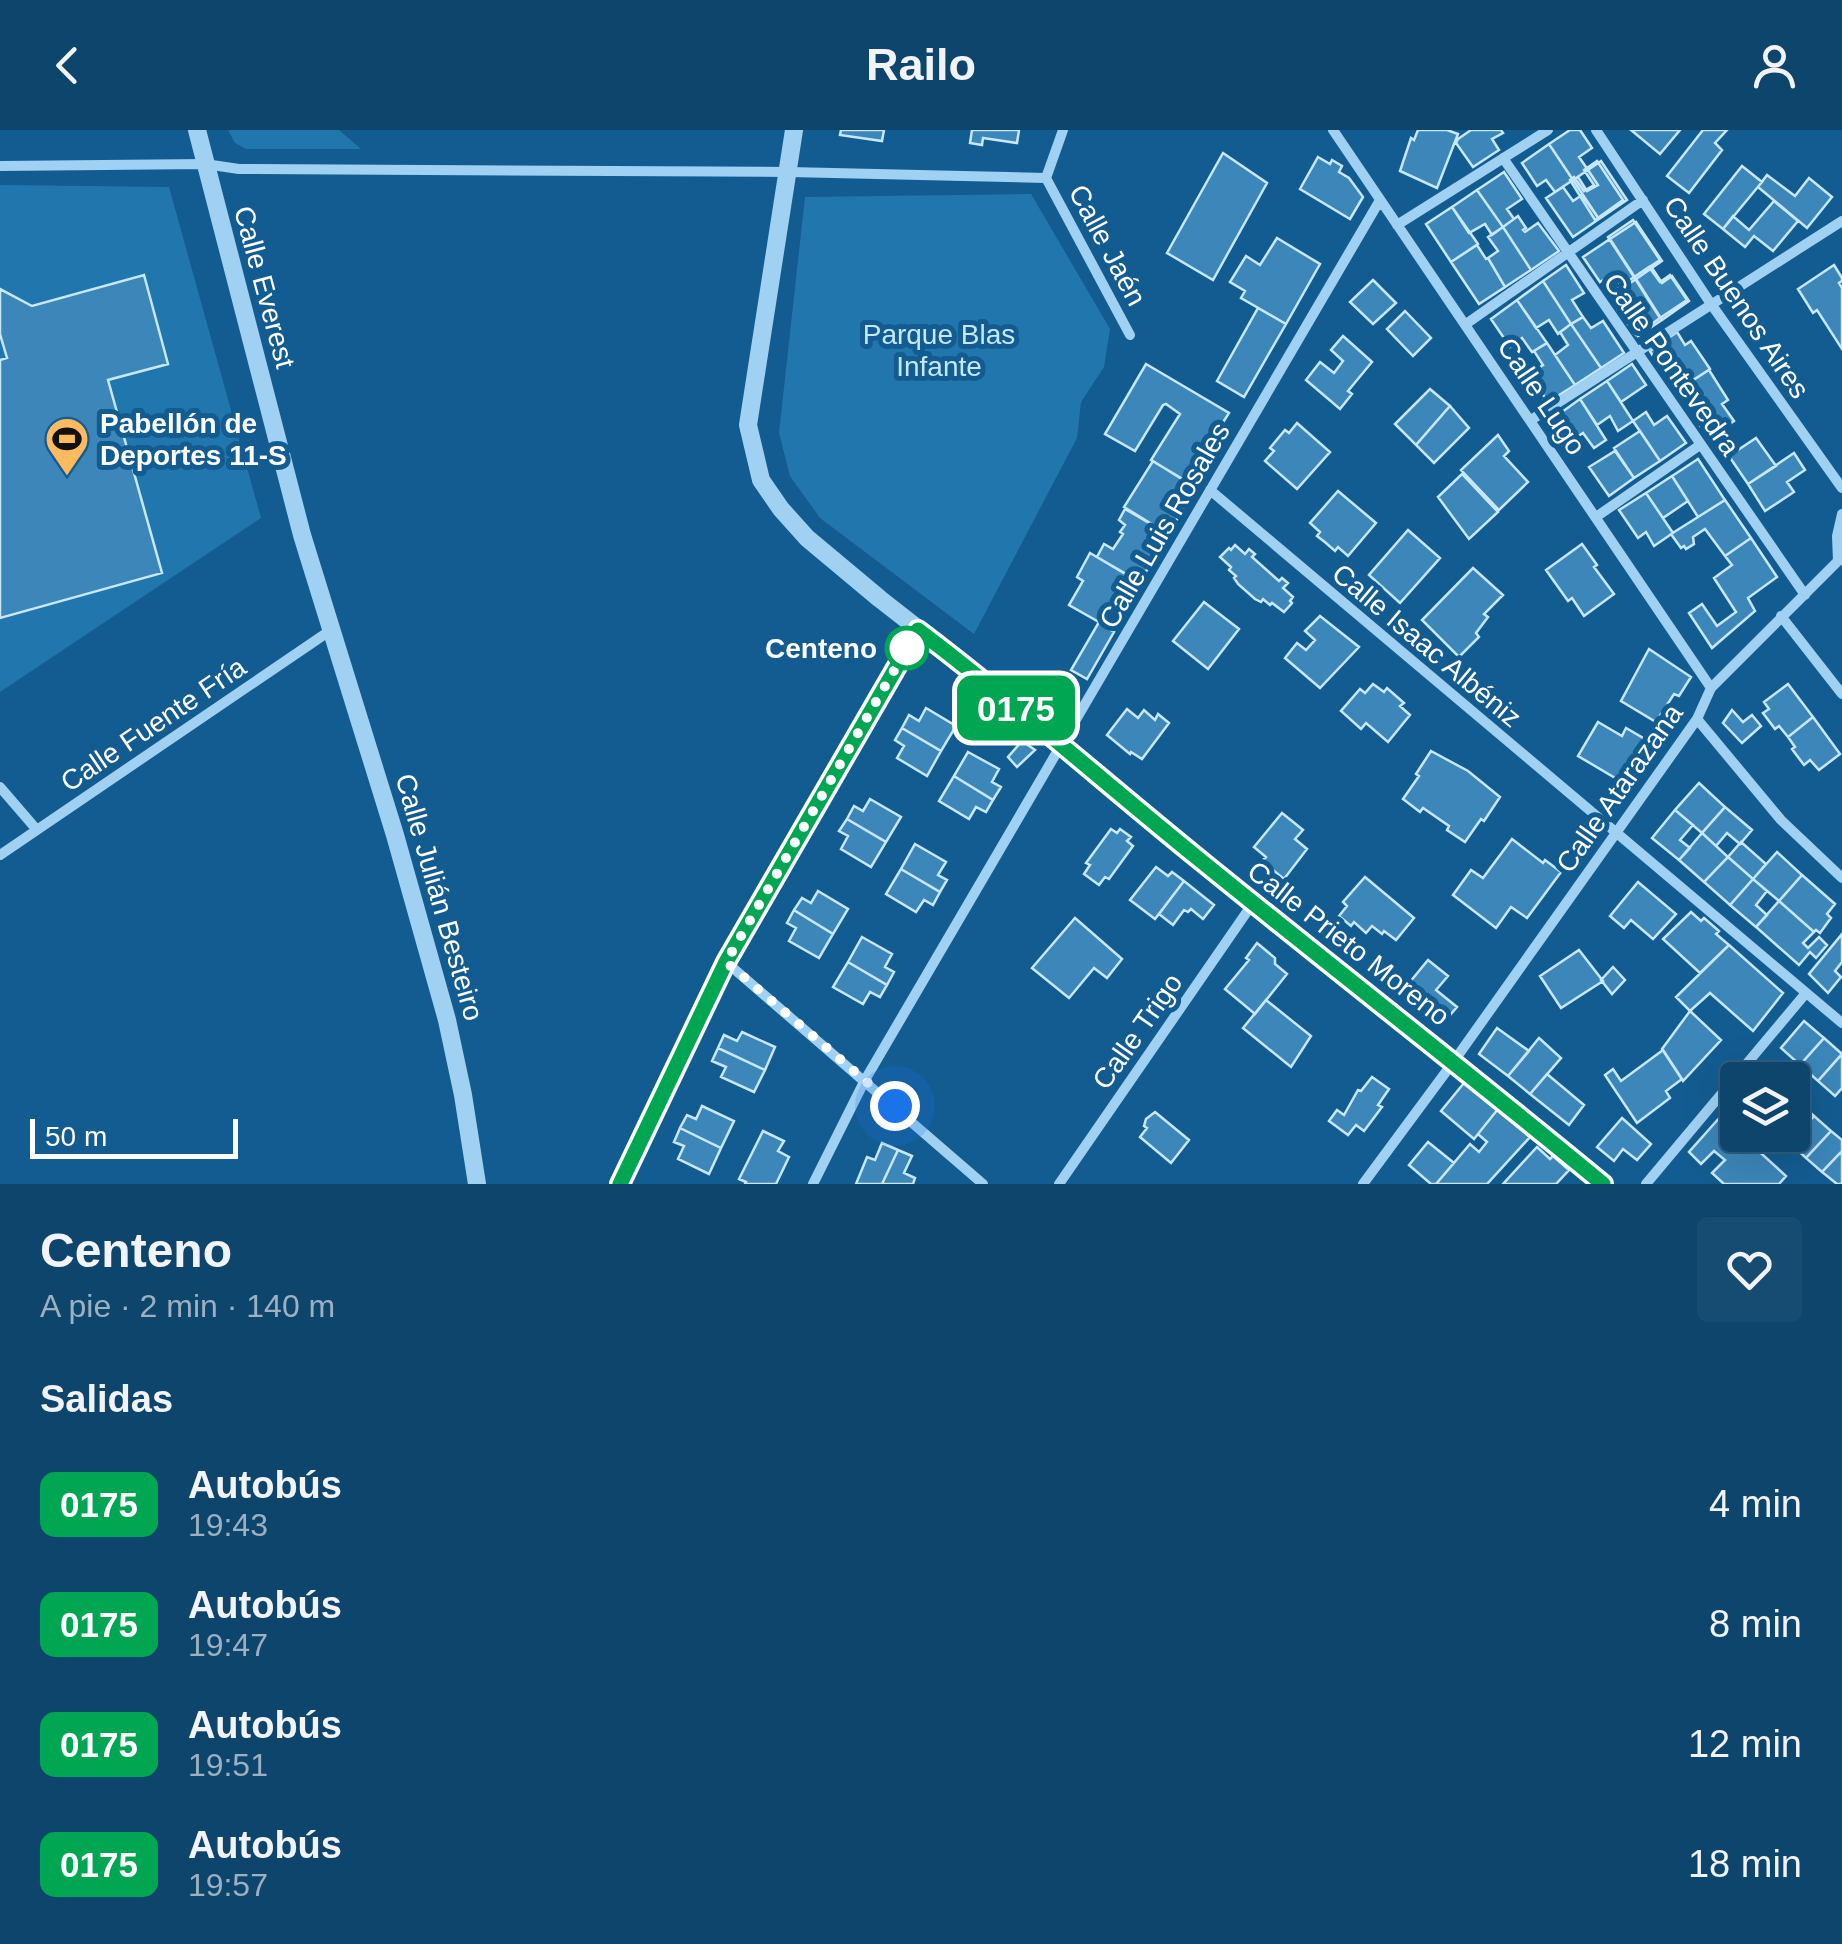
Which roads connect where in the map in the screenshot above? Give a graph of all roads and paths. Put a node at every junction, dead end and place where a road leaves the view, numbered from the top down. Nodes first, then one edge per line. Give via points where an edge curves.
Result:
1 (197, 130) edge
2 (794, 130) edge
3 (1063, 130) edge
4 (1333, 130) edge
5 (1548, 130) edge
6 (1596, 130) edge
7 (1503, 158) junction
8 (205, 164) junction
9 (0, 166) edge
10 (789, 172) junction
11 (1046, 178) junction
12 (1380, 200) junction
13 (1643, 200) junction
14 (1842, 221) edge
15 (1397, 224) junction
16 (1568, 253) junction
17 (1711, 304) junction
18 (1466, 324) junction
19 (1130, 334) dead end
20 (1636, 352) junction
21 (1531, 420) junction
22 (1700, 445) junction
23 (1842, 488) edge
24 (1210, 490) junction
25 (1842, 514) edge
26 (1596, 517) junction
27 (1840, 561) edge
28 (1804, 595) junction
29 (1781, 616) junction
30 (331, 630) junction
31 (918, 630) junction
32 (1711, 688) junction
33 (1842, 694) edge
34 (1697, 719) junction
35 (1061, 746) junction
36 (0, 788) edge
37 (37, 830) junction
38 (1615, 834) junction
39 (0, 855) edge
40 (1842, 878) edge
41 (1253, 903) junction
42 (726, 962) junction
43 (1806, 993) junction
44 (1842, 1024) edge
45 (1454, 1061) junction
46 (865, 1080) junction
47 (476, 1184) edge
48 (620, 1184) edge
49 (813, 1184) edge
50 (983, 1184) edge
51 (1059, 1184) edge
52 (1364, 1184) edge
53 (1602, 1184) edge
54 (1646, 1184) edge

1 - 8 street, Calle Everest
2 - 10 street, Calle Prieto Moreno
3 - 11 street
4 - 12 street, Calle Lugo
5 - 7 street
6 - 13 street, Calle Buenos Aires
7 - 15 street
7 - 16 street, Calle Pontevedra
8 - 9 street
8 - 10 street
8 - 30 street, Calle Everest
10 - 11 street
10 - 31 street, Calle Prieto Moreno via 748,425 760,480 807,538
11 - 19 street, Calle Jaén
12 - 15 street, Calle Lugo
12 - 24 street, Calle Luis Rosales
13 - 16 street
13 - 17 street, Calle Buenos Aires
14 - 17 street
15 - 18 street, Calle Lugo
16 - 18 street
16 - 20 street, Calle Pontevedra
17 - 20 street
17 - 23 street, Calle Buenos Aires
18 - 21 street, Calle Lugo
20 - 21 street
20 - 22 street, Calle Pontevedra
21 - 26 street, Calle Lugo
22 - 26 street
22 - 28 street, Calle Pontevedra
24 - 35 street, Calle Luis Rosales
24 - 38 street, Calle Isaac Albéniz
25 - 27 street
26 - 32 street, Calle Lugo
27 - 28 street, Calle Atarazana
28 - 29 street, Calle Atarazana
29 - 32 street, Calle Atarazana
29 - 33 street
30 - 37 street, Calle Fuente Fría
30 - 47 street, Calle Julián Besteiro via 447,1020
31 - 35 street, Calle Prieto Moreno
31 - 42 street
32 - 34 street, Calle Atarazana
34 - 38 street, Calle Atarazana
34 - 40 street via 1781,820
35 - 41 street, Calle Prieto Moreno
35 - 46 street, Calle Luis Rosales
36 - 37 street
37 - 39 street, Calle Fuente Fría
38 - 43 street, Calle Isaac Albéniz
38 - 45 street, Calle Atarazana
41 - 45 street, Calle Prieto Moreno
41 - 51 street, Calle Trigo
42 - 46 street
42 - 48 street
43 - 44 street, Calle Isaac Albéniz
43 - 54 street
45 - 52 street, Calle Atarazana
45 - 53 street, Calle Prieto Moreno
46 - 49 street, Calle Luis Rosales
46 - 50 street

